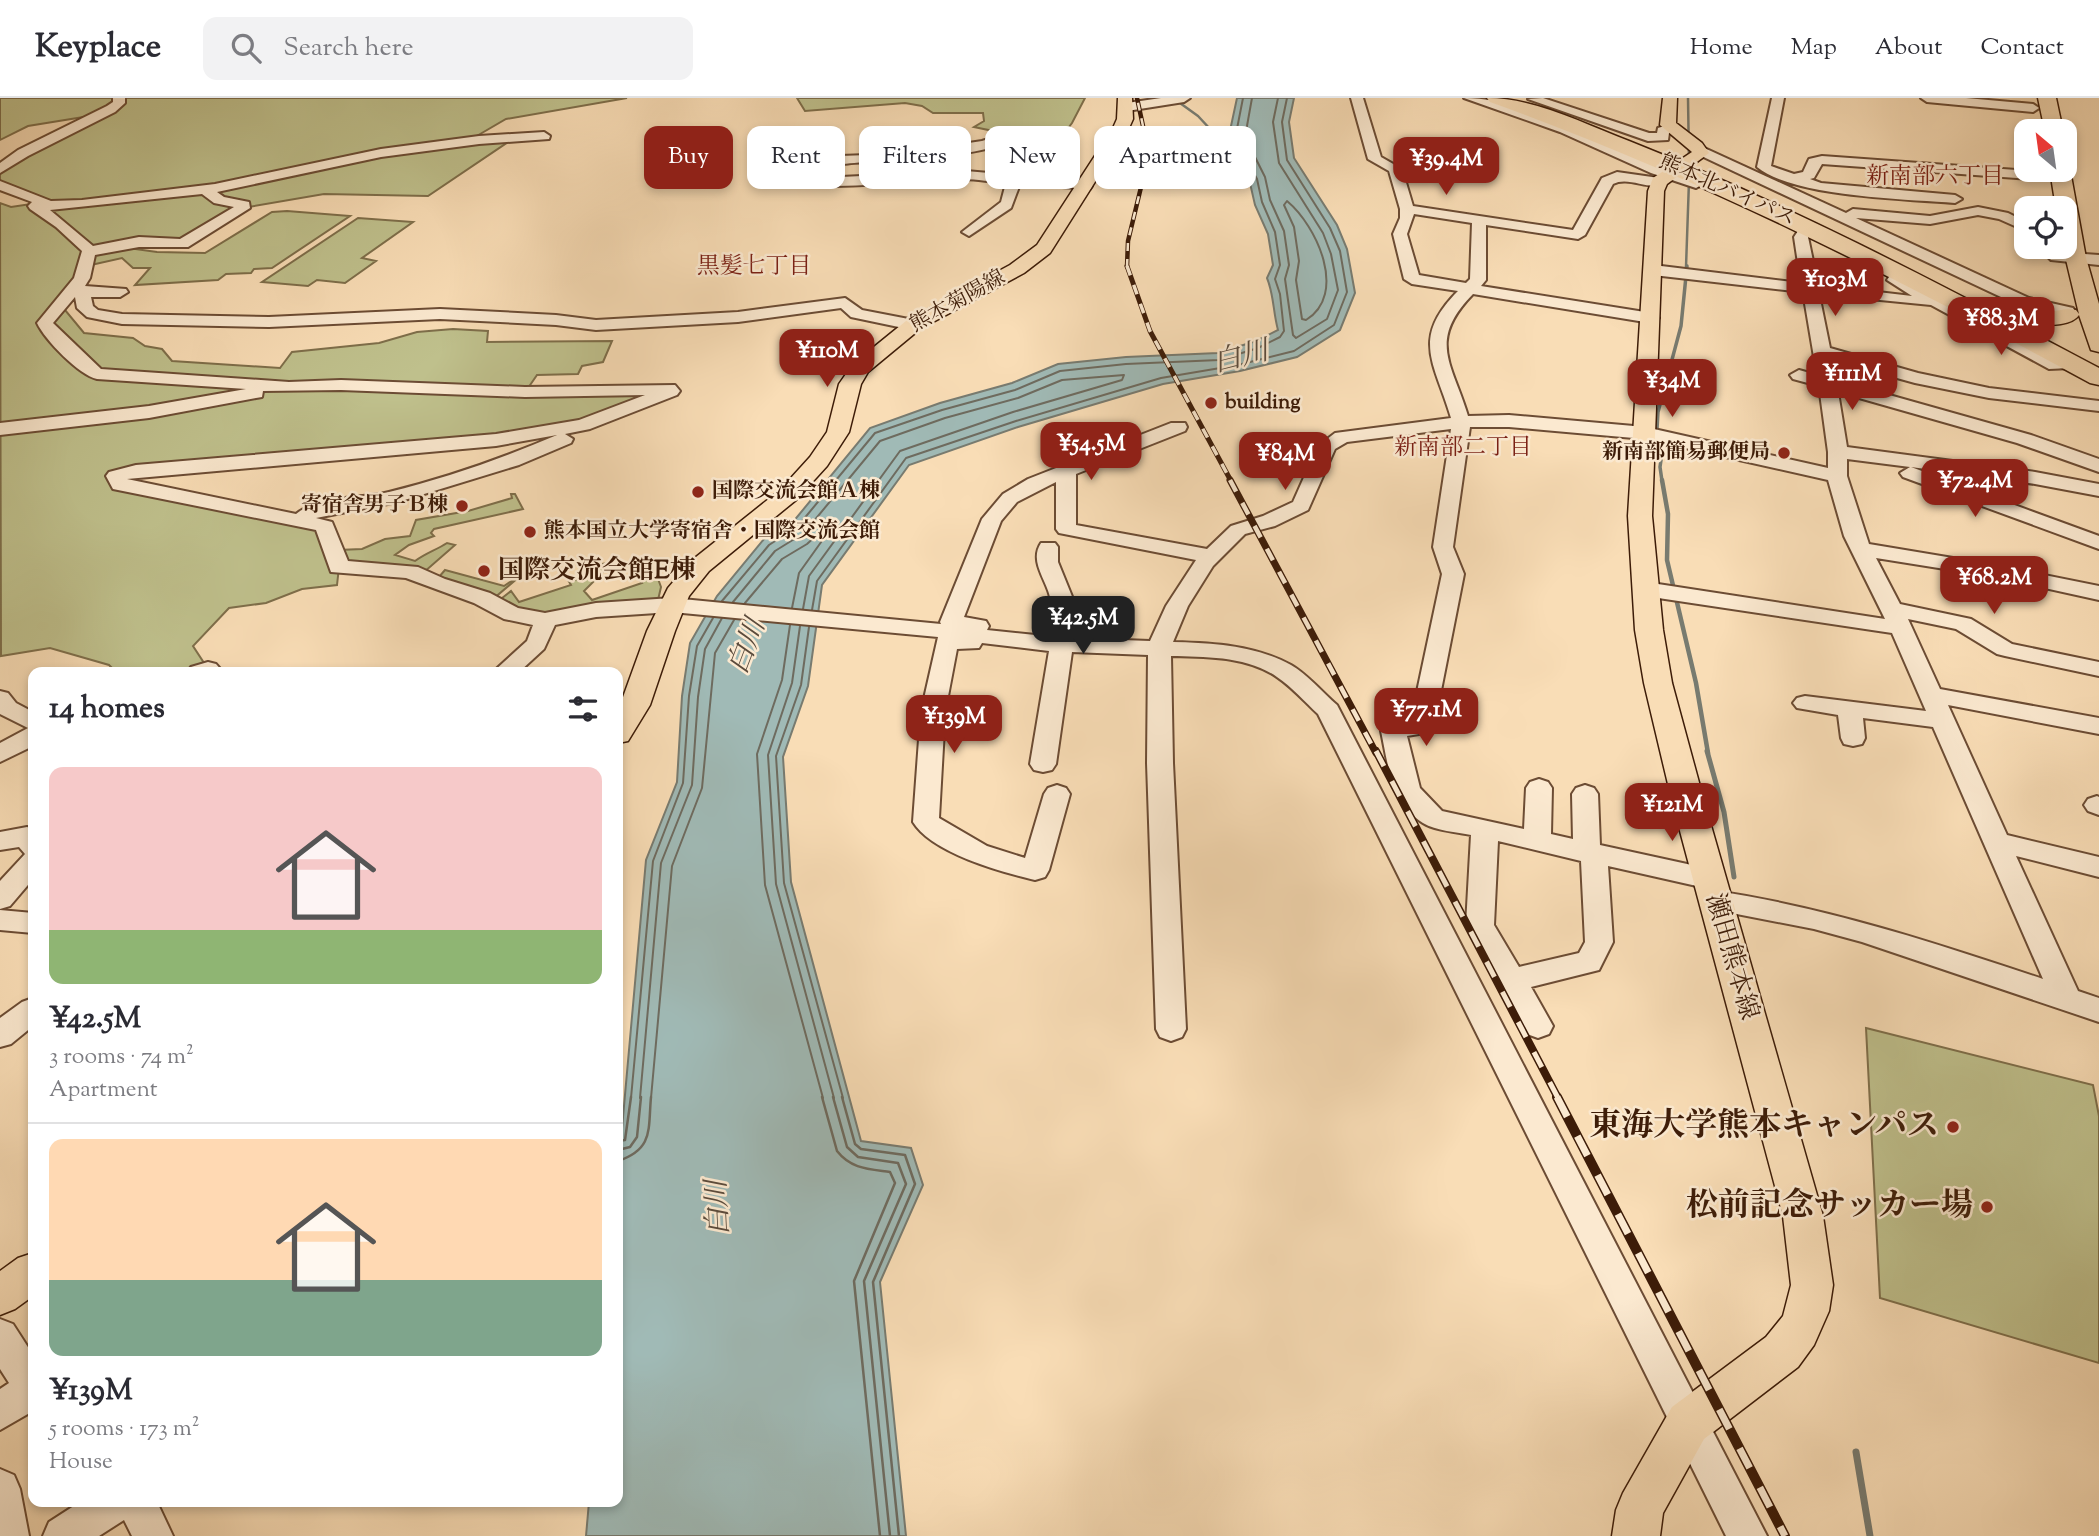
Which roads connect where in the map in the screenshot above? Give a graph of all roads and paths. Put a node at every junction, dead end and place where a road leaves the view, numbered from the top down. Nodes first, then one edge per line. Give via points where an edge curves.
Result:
1 (120, 98) edge
2 (1184, 98) edge
3 (1357, 98) edge
4 (1470, 98) edge
5 (1496, 98) edge
6 (1511, 98) edge
7 (1531, 98) edge
8 (1777, 98) edge
9 (1927, 98) edge
10 (1997, 101) edge
11 (2038, 101) edge
12 (1126, 103) edge
13 (1670, 113) edge
14 (2037, 119) edge
15 (2048, 119) edge
16 (544, 136) dead end
17 (985, 144) edge
18 (1679, 167) junction
19 (1735, 167) junction
20 (1764, 167) junction
21 (0, 169) edge
22 (2014, 174) edge
23 (985, 178) edge
24 (1792, 183) junction
25 (0, 185) edge
26 (1080, 186) edge
27 (1085, 186) junction
28 (204, 189) junction
29 (1012, 189) edge
30 (1955, 199) dead end
31 (36, 206) junction
32 (1407, 209) junction
33 (1479, 220) junction
34 (2014, 221) edge
35 (1824, 222) junction
36 (969, 232) dead end
37 (90, 251) junction
38 (2077, 257) edge
39 (2062, 259) edge
40 (2062, 259) edge
41 (2099, 260) edge
42 (1653, 270) junction
43 (1469, 288) junction
44 (76, 290) junction
45 (1812, 290) junction
46 (120, 292) dead end
47 (1940, 303) junction
48 (1999, 304) junction
49 (2068, 313) junction
50 (1651, 318) junction
51 (913, 325) junction
52 (2087, 342) edge
53 (1821, 351) junction
54 (2099, 368) edge
55 (1799, 375) dead end
56 (2099, 378) edge
57 (289, 387) junction
58 (1828, 389) junction
59 (2099, 406) edge
60 (592, 422) junction
61 (1461, 422) junction
62 (1178, 427) dead end
63 (1934, 428) dead end
64 (0, 429) edge
65 (1645, 433) junction
66 (1838, 452) junction
67 (1865, 457) junction
68 (2099, 466) edge
69 (1066, 473) junction
70 (1837, 477) junction
71 (2099, 490) edge
72 (303, 522) junction
73 (2099, 543) edge
74 (1048, 547) dead end
75 (1860, 549) junction
76 (1212, 556) junction
77 (1645, 589) junction
78 (2099, 593) edge
79 (672, 605) junction
80 (1897, 619) junction
81 (545, 620) junction
82 (1059, 645) junction
83 (1159, 647) junction
84 (511, 667) edge
85 (2099, 669) edge
86 (1931, 695) junction
87 (1805, 703) dead end
88 (1850, 709) junction
89 (1943, 721) junction
90 (623, 726) edge
91 (2099, 726) edge
92 (28, 738) edge
93 (1853, 738) dead end
94 (0, 754) edge
95 (1043, 764) dead end
96 (1539, 788) dead end
97 (1057, 794) dead end
98 (1586, 794) dead end
99 (1485, 829) junction
100 (28, 838) edge
101 (0, 841) edge
102 (1537, 842) junction
103 (1997, 842) junction
104 (1590, 853) junction
105 (2099, 867) edge
106 (28, 870) edge
107 (1713, 890) junction
108 (8, 907) edge
109 (1511, 980) junction
110 (2066, 998) junction
111 (2099, 1010) edge
112 (28, 1014) edge
113 (1538, 1026) dead end
114 (1171, 1030) dead end
115 (0, 1035) edge
116 (28, 1275) edge
117 (0, 1295) edge
118 (0, 1336) edge
119 (28, 1380) edge
120 (28, 1391) edge
121 (0, 1411) edge
122 (1688, 1423) junction
123 (0, 1489) edge
124 (108, 1507) edge
125 (138, 1507) edge
126 (9, 1536) edge
127 (63, 1536) edge
128 (153, 1536) edge
129 (1636, 1536) edge
130 (1747, 1536) edge

1 - 21 street via 111,110
2 - 12 street
3 - 32 street via 1375,159 1395,169
4 - 18 street
5 - 18 highway, 熊本北バイパス
6 - 18 highway, 熊本北バイパス
7 - 13 street via 1648,137 1663,136
8 - 20 street
9 - 10 street
10 - 11 street
11 - 14 highway
11 - 15 highway
12 - 27 main road, 熊本菊陽線 via 1121,128
13 - 18 main road
16 - 28 street via 381,153
17 - 23 street via 896,158 840,160 780,179
18 - 19 street
18 - 33 street via 1607,181 1578,235
18 - 35 highway, 熊本北バイパス
18 - 42 main road, 瀬田熊本線
19 - 20 street
19 - 24 street
20 - 24 street
22 - 24 street via 1822,160 1814,162 1810,175
24 - 30 street
24 - 35 street
25 - 31 street via 44,201
26 - 27 street
27 - 51 main road, 熊本菊陽線 via 1036,257
28 - 31 street
28 - 37 street via 243,208 183,244 139,242
29 - 36 street via 1008,203
31 - 37 street
32 - 33 street
32 - 43 street via 1400,234 1412,279
33 - 43 street via 1478,280
34 - 35 street via 1978,211 1930,220
35 - 45 street via 1801,237
35 - 47 street
35 - 48 highway, 熊本北バイパス
35 - 49 street via 2024,302
35 - 52 highway, 熊本北バイパス via 1913,278 2022,337 2047,344
37 - 44 street
38 - 41 street
39 - 49 highway
40 - 52 highway
42 - 45 street
42 - 50 main road, 瀬田熊本線
43 - 50 street
43 - 61 street via 1442,321 1437,356
44 - 46 street
44 - 51 street via 93,314 121,319 269,322 440,314 596,325 738,317 845,303 857,314
44 - 57 street via 45,323 97,374
45 - 47 street
45 - 53 street
47 - 52 street via 2055,365
48 - 49 highway via 2044,318
48 - 52 highway, 熊本北バイパス
49 - 52 highway
50 - 65 main road, 瀬田熊本線
51 - 79 main road, 熊本菊陽線 via 860,368 850,384 838,432 819,461 788,495 700,566
52 - 54 highway
52 - 56 highway, 熊本北バイパス
53 - 58 street
53 - 59 street via 1989,393
55 - 58 street
57 - 60 street via 671,391
57 - 64 street via 173,409
58 - 63 street
58 - 66 street
58 - 68 street via 2024,439
60 - 72 street via 512,461 391,498 312,512
60 - 72 street via 496,440 116,476 120,485
61 - 65 street via 1509,421
61 - 76 street via 1342,438 1327,446 1301,506 1238,530
61 - 99 street via 1443,547 1453,574 1422,726 1393,731 1404,785 1417,805 1434,818
62 - 69 street
65 - 70 street
65 - 77 main road, 瀬田熊本線 via 1640,516
66 - 67 street
66 - 70 street
67 - 71 street
67 - 73 street
69 - 76 street via 1066,529
69 - 82 street via 1035,483 1010,498 992,519 951,622 1042,636
70 - 75 street
72 - 81 street via 325,526 339,567 410,572 512,614
74 - 82 street via 1047,562 1062,599 1056,635
75 - 78 street
75 - 80 street
76 - 83 street via 1177,606
77 - 80 street
77 - 107 main road, 瀬田熊本線 via 1658,683
79 - 81 street via 597,610
79 - 82 street
79 - 90 main road, 熊本菊陽線 via 636,705
80 - 85 street via 1963,624 2005,649
80 - 86 street
81 - 84 street via 542,636
82 - 83 street
82 - 95 street
82 - 97 street via 1041,651 947,640 933,712 926,822 989,860 1035,870
83 - 114 street
83 - 122 street via 1213,650 1265,662 1284,671 1328,710
86 - 89 street
86 - 91 street
87 - 88 street
88 - 89 street
88 - 93 street
89 - 103 street
92 - 94 street
96 - 102 street
98 - 104 street
99 - 102 street
99 - 109 street via 1480,925
100 - 101 street
102 - 104 street
103 - 105 street
103 - 110 street
104 - 107 street
104 - 109 street via 1599,942 1589,962
106 - 108 street
107 - 110 street via 1750,905 1829,922
107 - 122 main road, 瀬田熊本線 via 1803,1216 1812,1285 1807,1311 1782,1352
109 - 113 street
110 - 111 street
112 - 115 street
116 - 117 main road
118 - 119 street
120 - 121 street
122 - 129 main road, 瀬田熊本線 via 1651,1486 1640,1510
122 - 130 street
123 - 126 street
124 - 127 street
125 - 128 street

